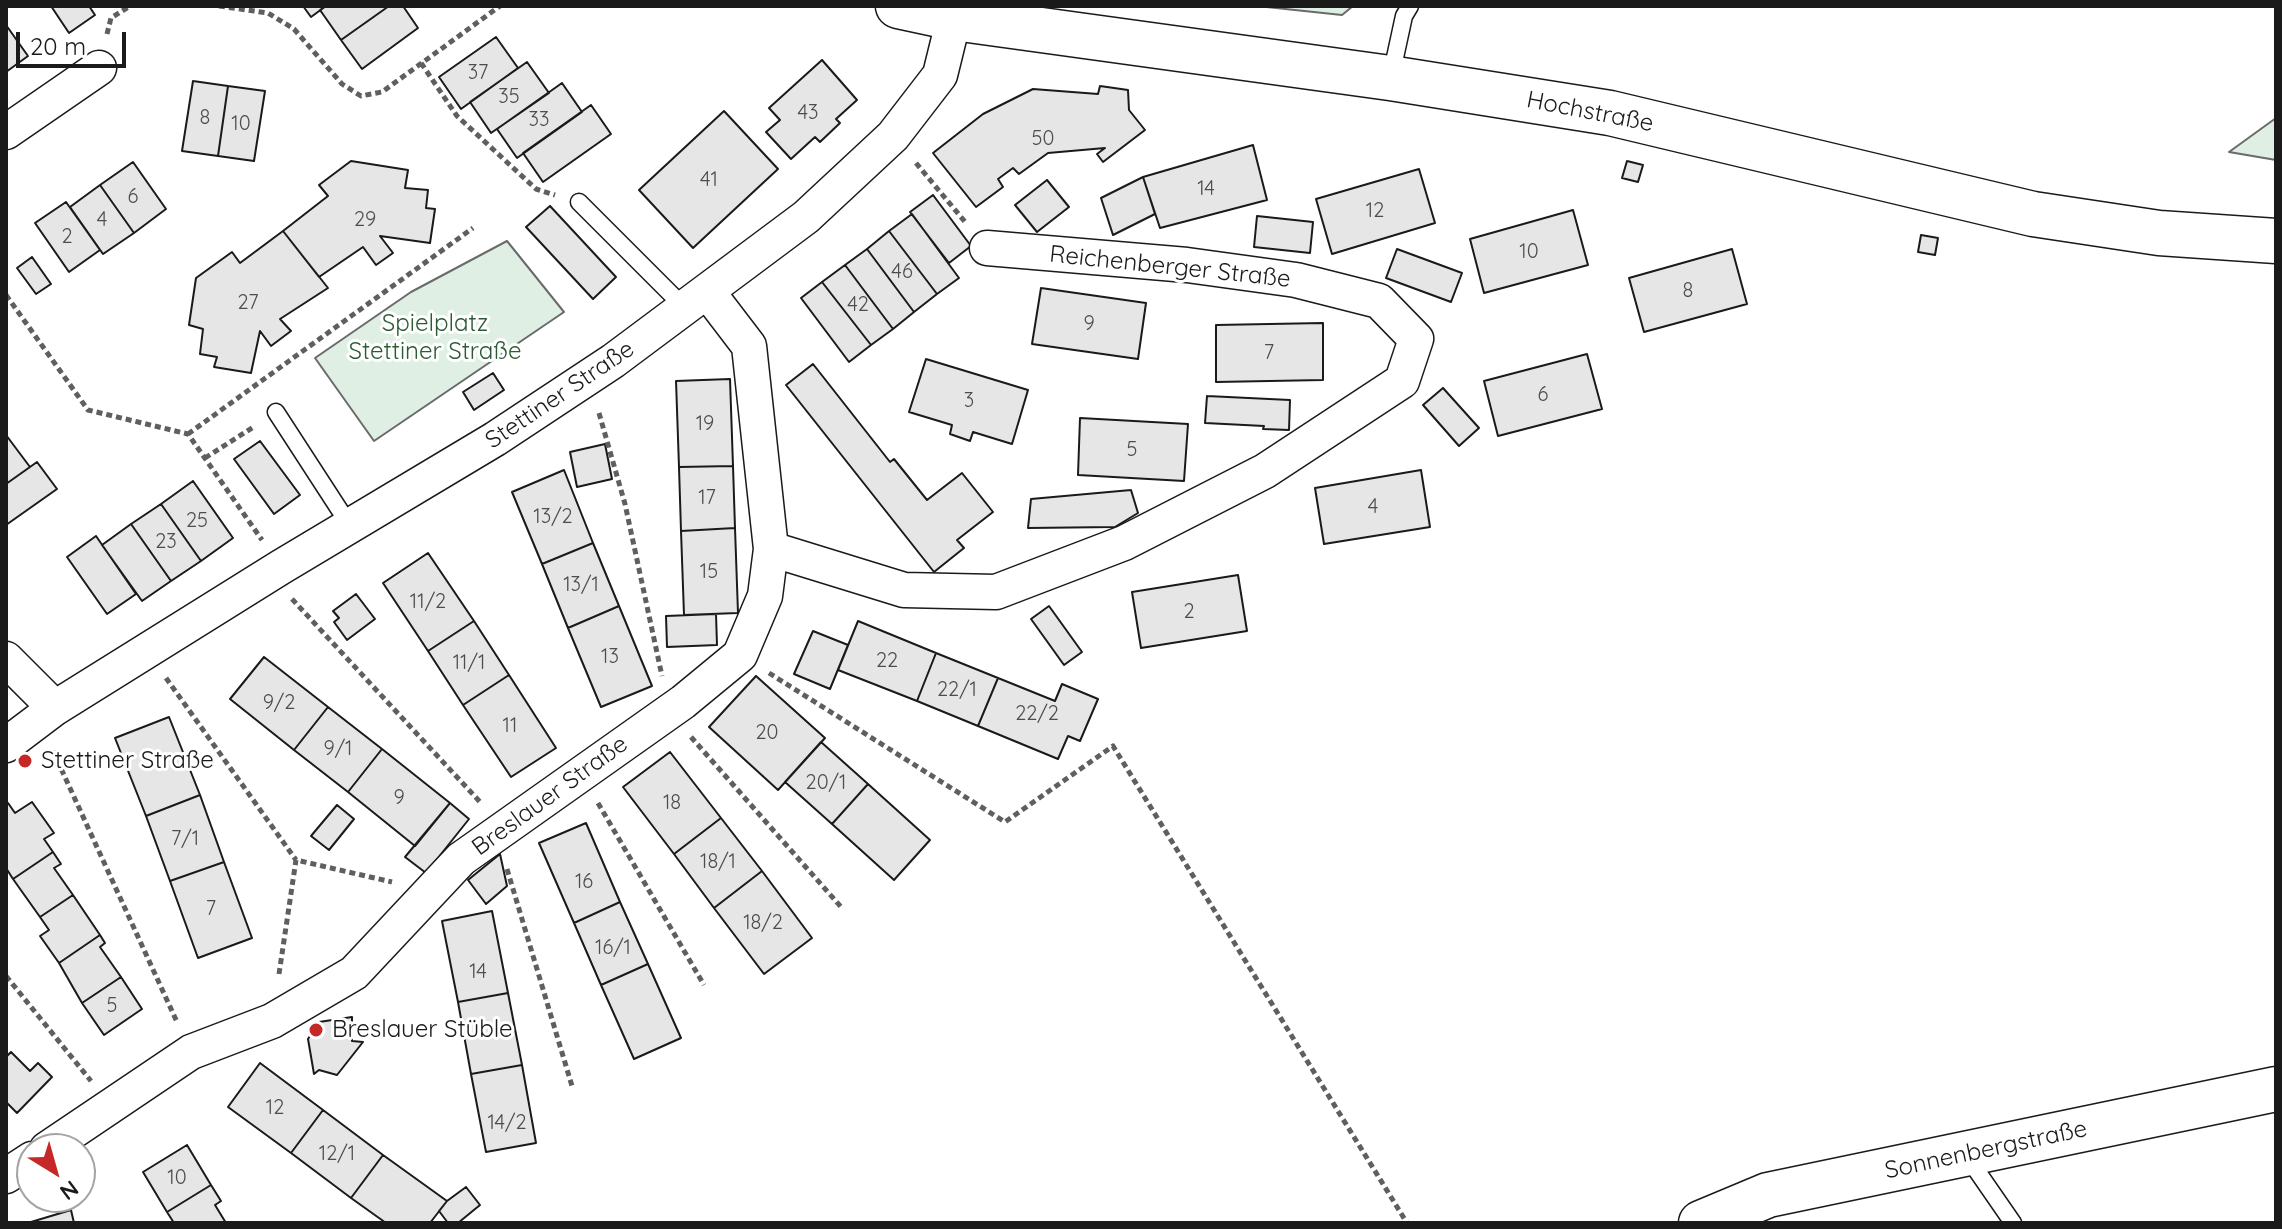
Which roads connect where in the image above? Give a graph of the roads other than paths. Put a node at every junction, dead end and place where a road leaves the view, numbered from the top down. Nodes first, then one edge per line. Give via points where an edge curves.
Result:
1 (898, 6) edge
2 (1410, 6) edge
3 (954, 18) junction
4 (99, 68) dead end
5 (1390, 78) junction
6 (6, 132) edge
7 (579, 202) road end
8 (2276, 241) edge
9 (987, 248) road end
10 (696, 300) junction
11 (276, 412) road end
12 (350, 526) junction
13 (771, 549) junction
14 (6, 659) edge
15 (47, 715) junction
16 (6, 745) edge
17 (2276, 1089) edge
18 (71, 1133) edge
19 (1966, 1154) junction
20 (1701, 1223) edge
21 (2013, 1223) edge

1 - 3 main road, Hochstraße
2 - 5 lane
3 - 5 main road, Hochstraße
3 - 10 street, Stettiner Straße via 940,75 893,136 806,217
4 - 6 street
5 - 8 main road, Hochstraße via 1610,113 2033,214 2159,233
7 - 10 lane
9 - 13 street, Reichenberger Straße via 1296,280 1379,301 1416,339 1402,381 1265,471 1124,543 996,592 904,590
10 - 12 street, Stettiner Straße via 535,413
10 - 13 street, Breslauer Straße via 749,346
11 - 12 lane
12 - 15 street, Stettiner Straße
13 - 18 street, Breslauer Straße via 765,596 740,655 683,702 461,859 354,973 272,1021 191,1052
14 - 15 street
15 - 16 street, Stettiner Straße
17 - 19 main road, Sonnenbergstraße
19 - 20 main road, Sonnenbergstraße via 1768,1195
19 - 21 lane

